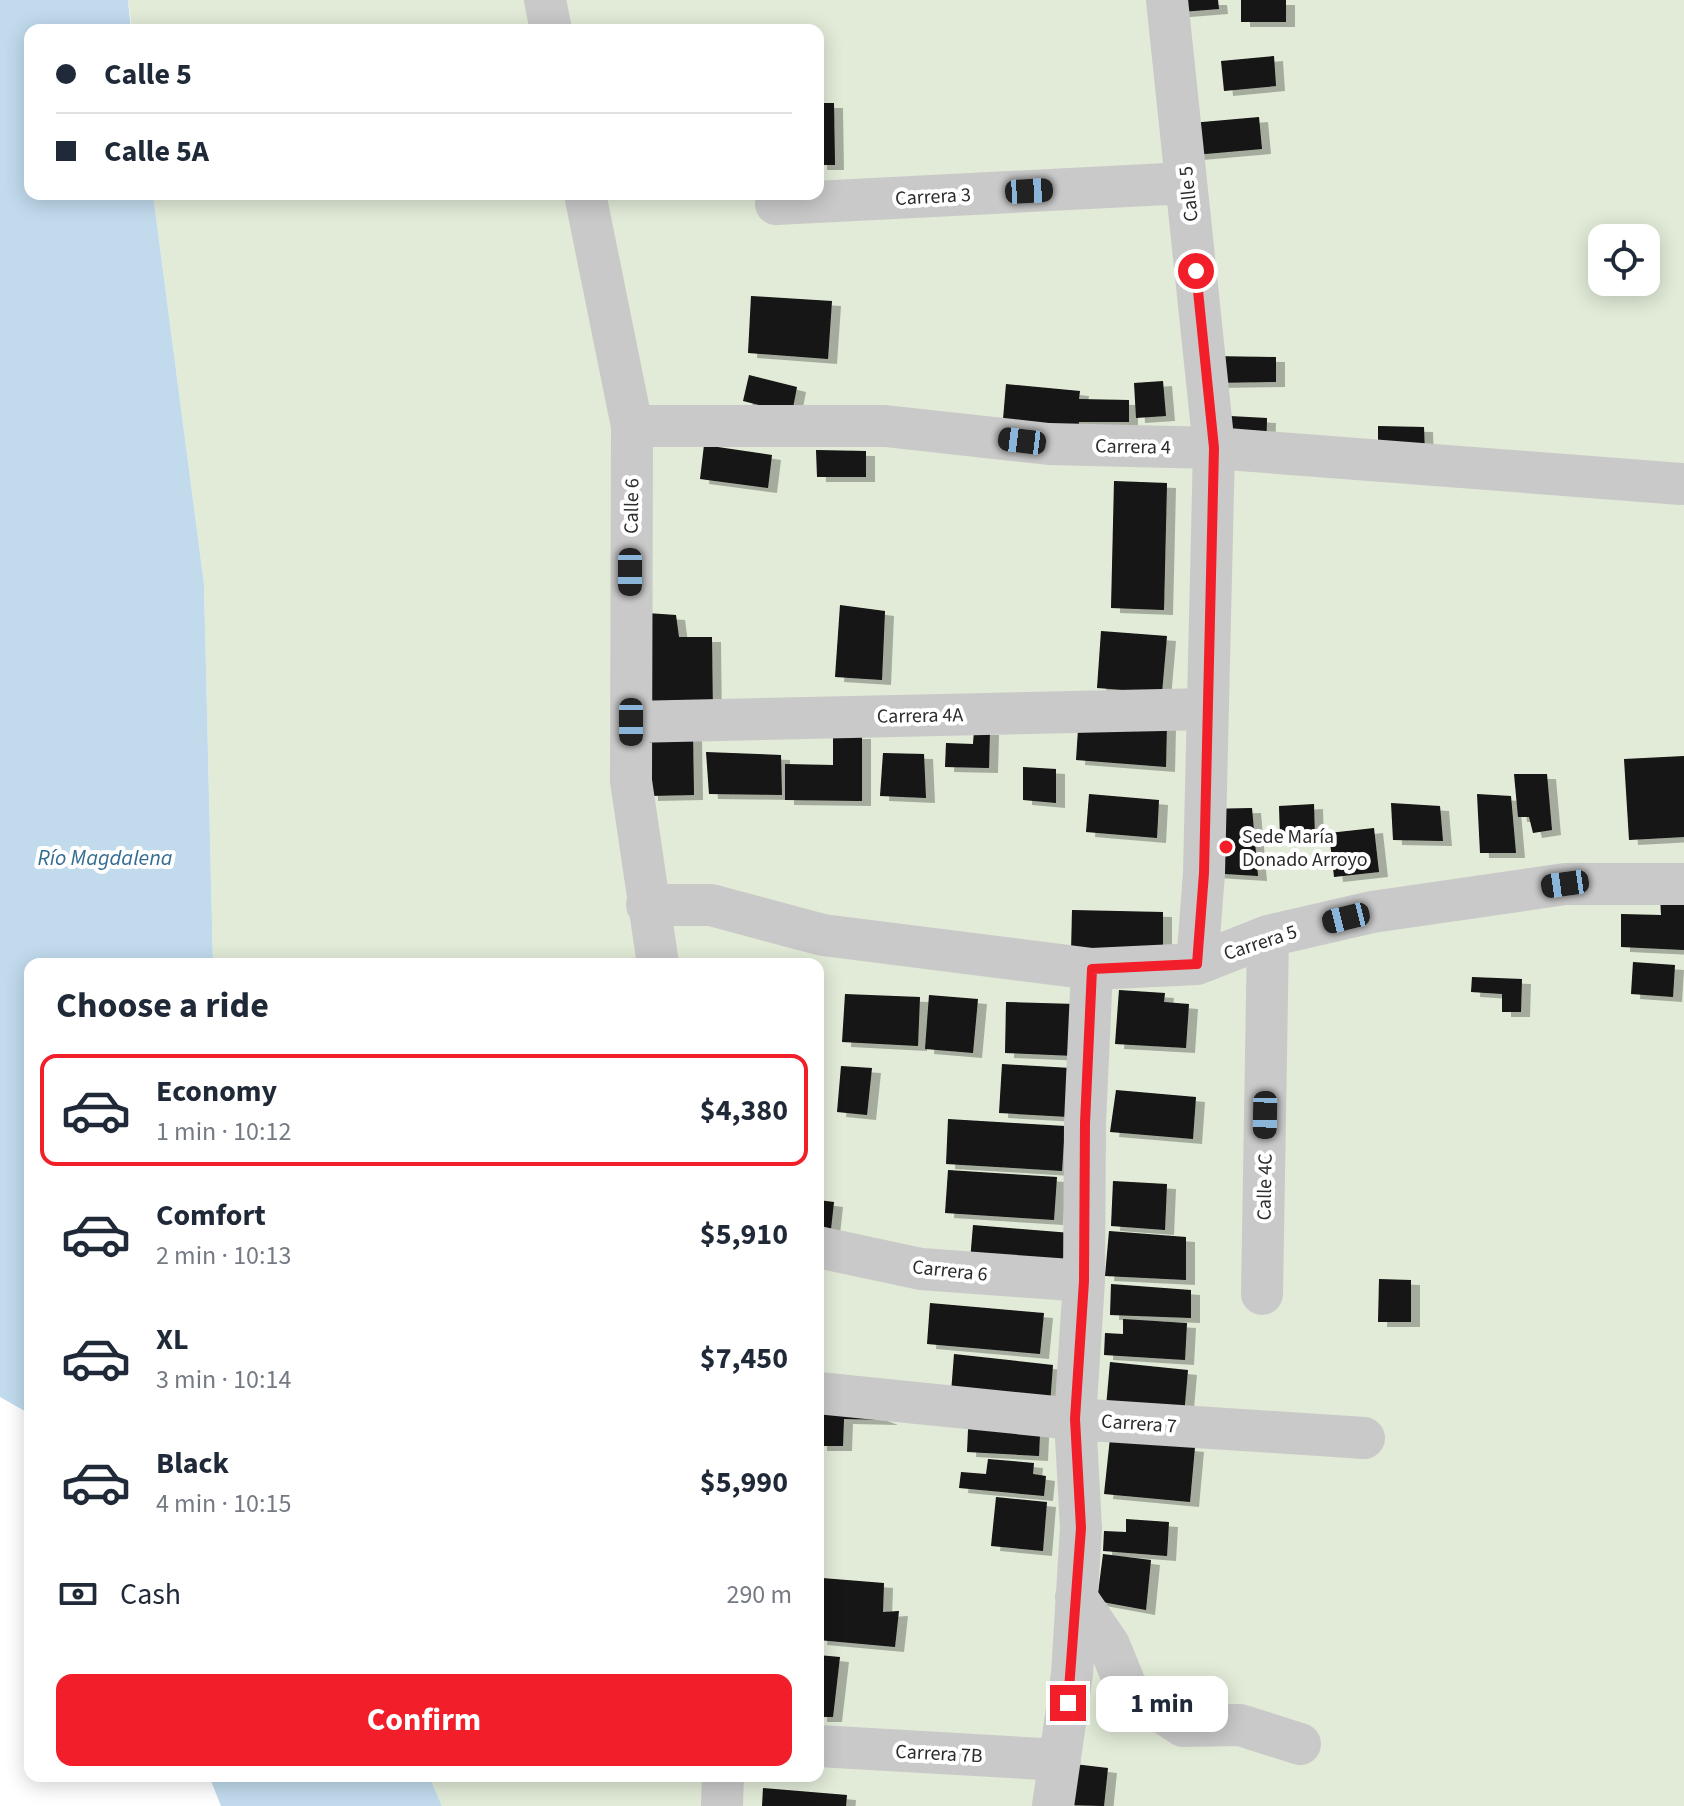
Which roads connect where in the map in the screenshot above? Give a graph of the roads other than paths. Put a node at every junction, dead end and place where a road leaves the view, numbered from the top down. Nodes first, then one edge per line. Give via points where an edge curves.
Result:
1 (545, 0) edge
2 (1167, 0) edge
3 (550, 24) edge
4 (1186, 183) junction
5 (586, 200) edge
6 (776, 204) dead end
7 (632, 426) junction
8 (1214, 448) junction
9 (1681, 484) dead end
10 (1208, 709) junction
11 (631, 722) junction
12 (1684, 884) edge
13 (647, 905) junction
14 (1268, 936) junction
15 (657, 958) edge
16 (1197, 964) junction
17 (1092, 969) junction
18 (824, 1248) edge
19 (1084, 1281) junction
20 (1262, 1294) dead end
21 (824, 1394) edge
22 (1075, 1419) junction
23 (1364, 1438) dead end
24 (1076, 1597) junction
25 (1300, 1744) dead end
26 (824, 1746) edge
27 (1060, 1760) junction
28 (723, 1782) edge
29 (722, 1806) edge
30 (1053, 1806) edge

1 - 3 street
2 - 4 street, Calle 5
4 - 6 street, Carrera 3
4 - 8 street, Calle 5
5 - 7 street, Calle 6
7 - 8 street, Carrera 4 via 885,426 1049,444
7 - 11 street, Calle 6
8 - 9 street, Carrera 4
8 - 10 street, Calle 5
10 - 11 street, Carrera 4A
10 - 16 street, Calle 5
11 - 13 street, Calle 6 via 631,781
12 - 14 street, Carrera 5 via 1565,884 1372,912
13 - 15 street, Calle 6
13 - 17 street, Carrera 5 via 711,905 823,935
14 - 16 street, Carrera 5
14 - 20 street, Calle 4C
16 - 17 street, Carrera 5
17 - 19 street
18 - 19 street, Carrera 6 via 921,1269
19 - 22 street
21 - 22 street, Carrera 7
22 - 23 street, Carrera 7
22 - 24 street via 1081,1528
24 - 25 street via 1109,1645 1127,1689 1183,1726 1240,1725
24 - 27 street
26 - 27 street, Carrera 7B
27 - 30 street
28 - 29 street

